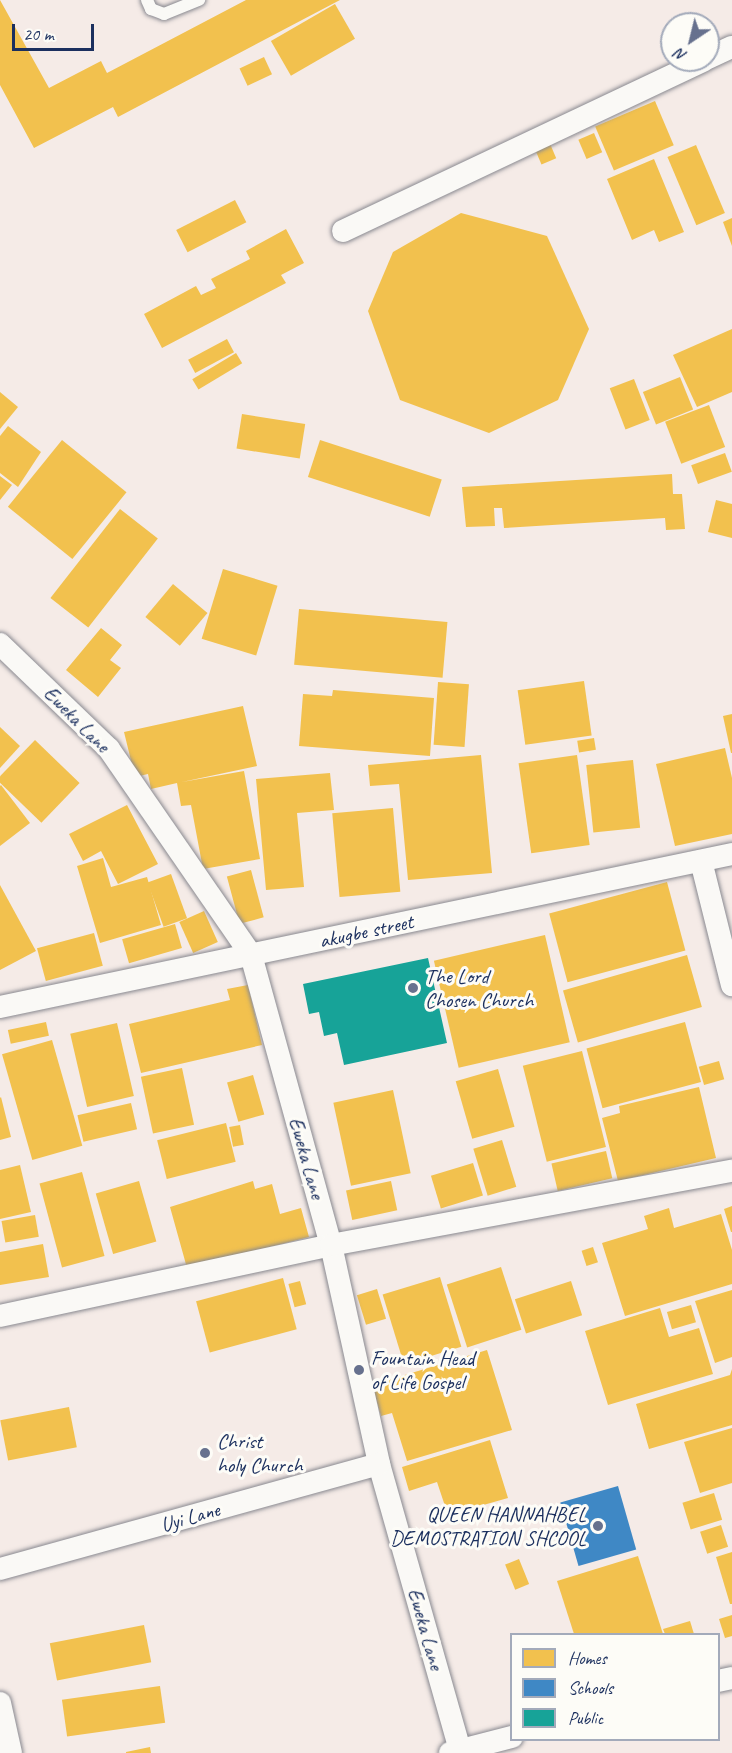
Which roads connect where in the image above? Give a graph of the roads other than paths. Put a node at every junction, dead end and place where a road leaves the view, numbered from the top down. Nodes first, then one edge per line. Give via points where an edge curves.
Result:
1 (147, 0) edge
2 (199, 0) edge
3 (679, 72) edge
4 (343, 231) dead end
5 (0, 644) edge
6 (732, 854) edge
7 (701, 861) junction
8 (251, 955) junction
9 (732, 985) edge
10 (0, 1007) edge
11 (732, 1171) edge
12 (331, 1245) junction
13 (0, 1316) edge
14 (379, 1464) junction
15 (0, 1569) edge
16 (0, 1703) edge
17 (510, 1738) edge
18 (455, 1752) edge
19 (11, 1753) edge

1 - 2 lane via 151,9 164,14
3 - 4 street
5 - 8 street, Eweka Lane via 109,748
6 - 7 street, akugbe street
7 - 8 street, akugbe street
7 - 9 street
8 - 10 street, akugbe street
8 - 12 street, Eweka Lane
11 - 12 street
12 - 13 street
12 - 14 street, Eweka Lane
14 - 15 street, Uyi Lane
14 - 18 street, Eweka Lane
16 - 19 street
17 - 18 street

